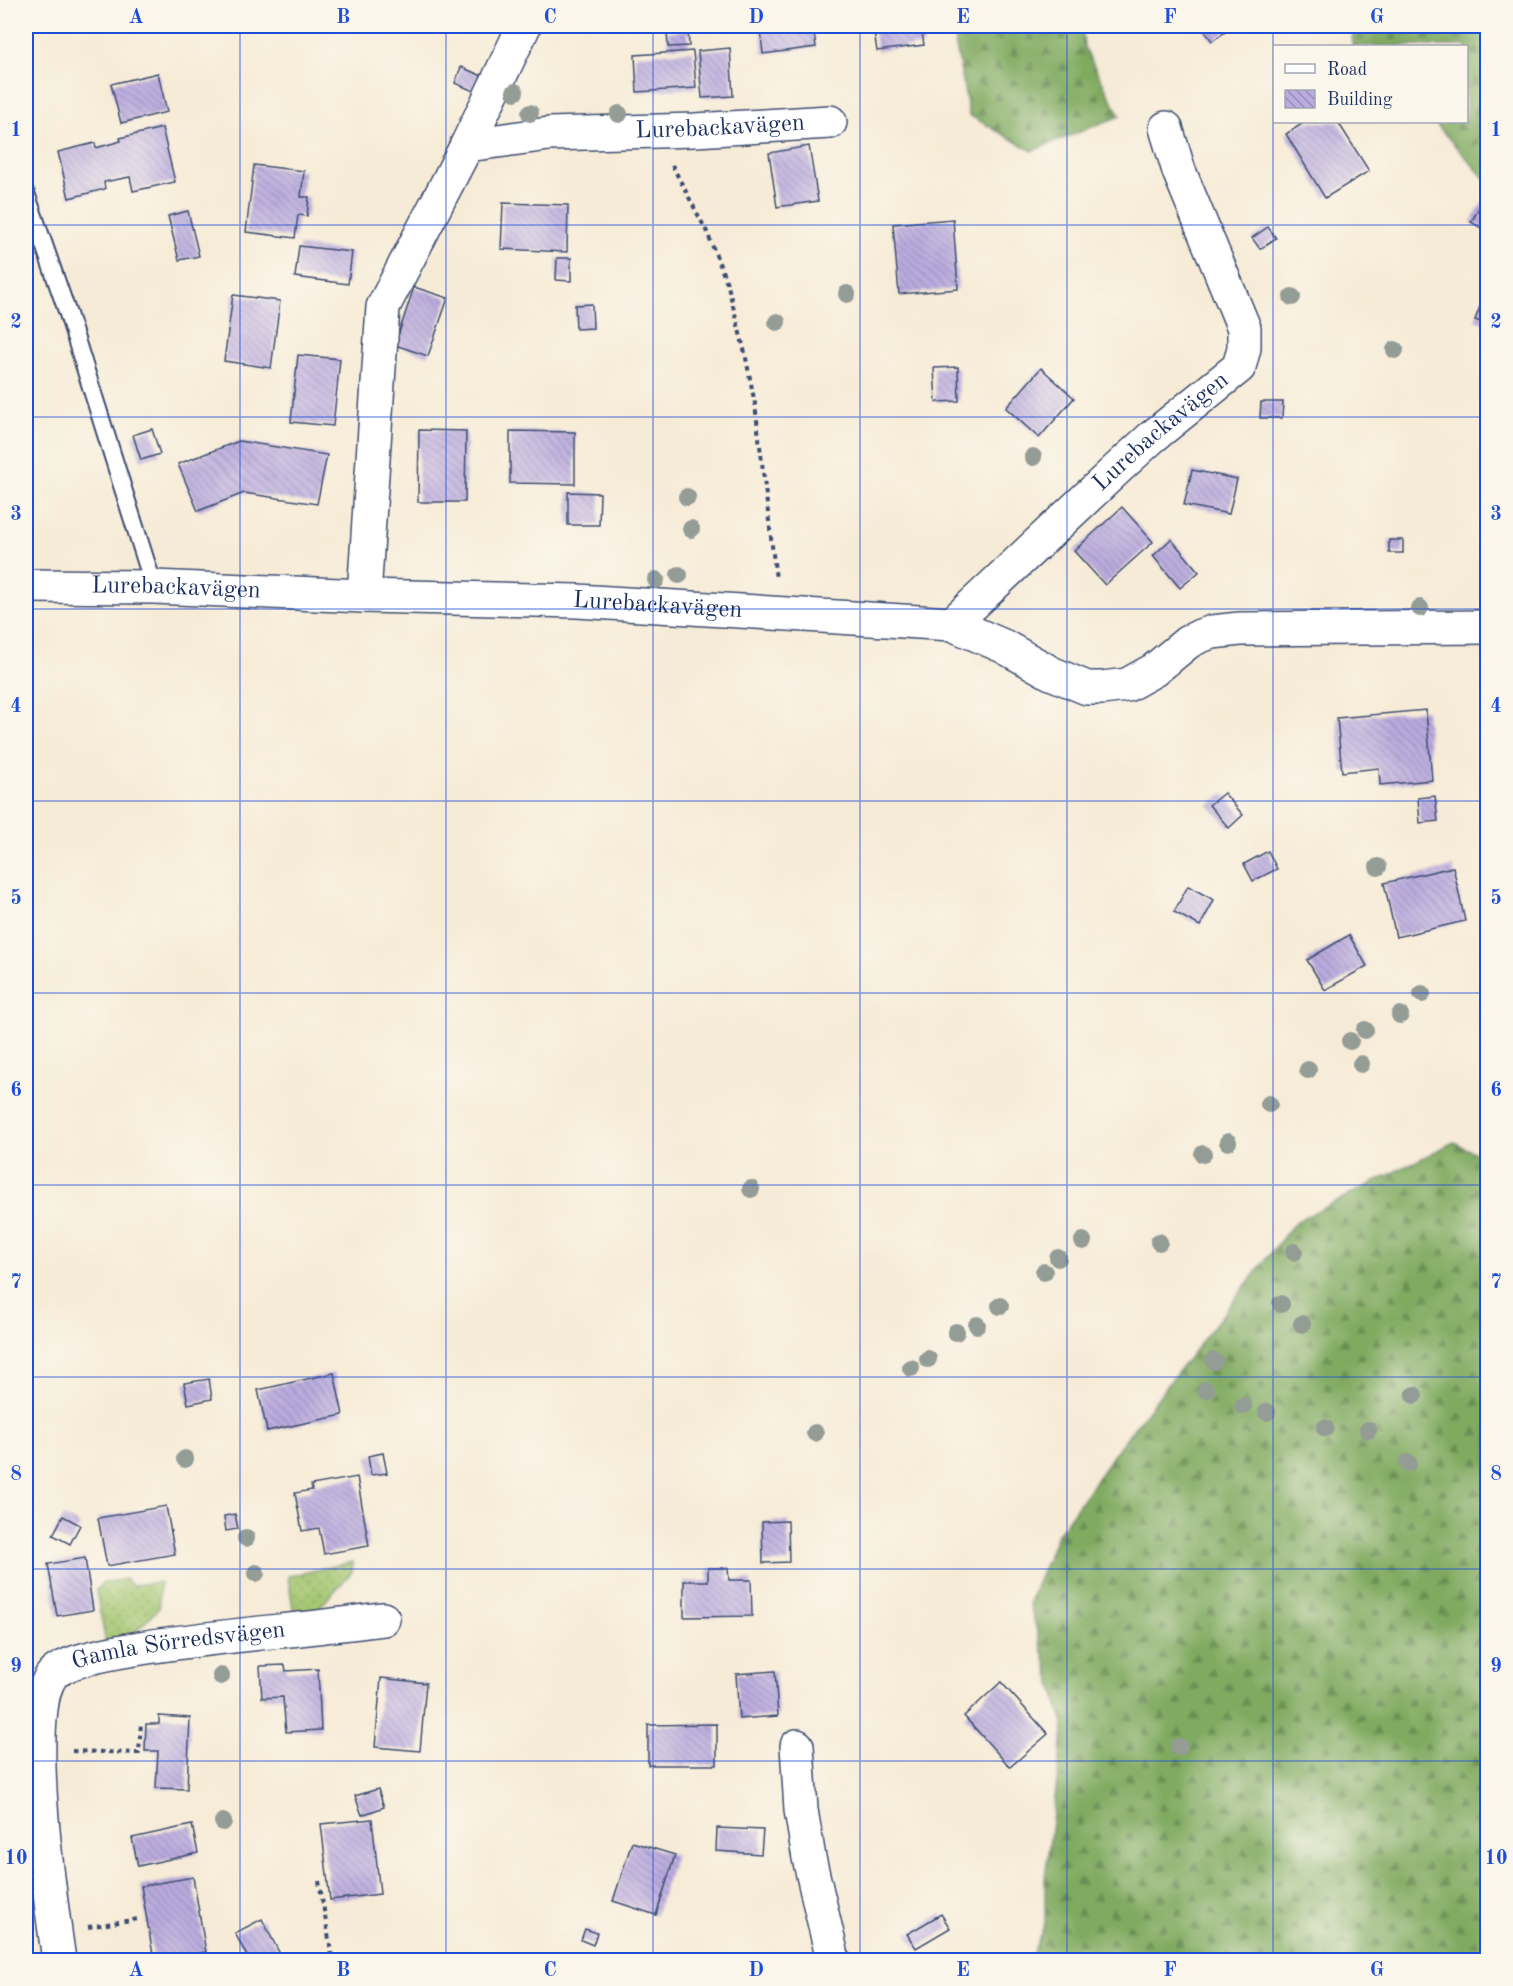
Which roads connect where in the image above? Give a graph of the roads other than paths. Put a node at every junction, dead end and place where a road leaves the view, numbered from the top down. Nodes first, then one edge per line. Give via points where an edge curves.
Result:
1 (524, 26) edge
2 (830, 122) dead end
3 (1166, 128) dead end
4 (467, 145) junction
5 (26, 193) edge
6 (26, 586) edge
7 (154, 587) junction
8 (364, 596) junction
9 (952, 624) junction
10 (1488, 627) edge
11 (383, 1619) dead end
12 (797, 1746) dead end
13 (57, 1947) edge
14 (833, 1960) edge

1 - 4 street
2 - 4 street, Lurebackavägen via 549,134
3 - 9 street, Lurebackavägen via 1179,171 1244,328 1239,366 1125,462
4 - 8 street via 383,307
5 - 7 lane
6 - 7 street, Lurebackavägen
7 - 8 street, Lurebackavägen
8 - 9 street, Lurebackavägen via 577,601
9 - 10 street, Lurebackavägen via 1087,688 1127,685 1154,670 1188,642 1212,632
11 - 13 street, Gamla Sörredsvägen via 180,1642 87,1658 60,1669 49,1680 41,1713 39,1750 47,1878
12 - 14 street via 809,1858

